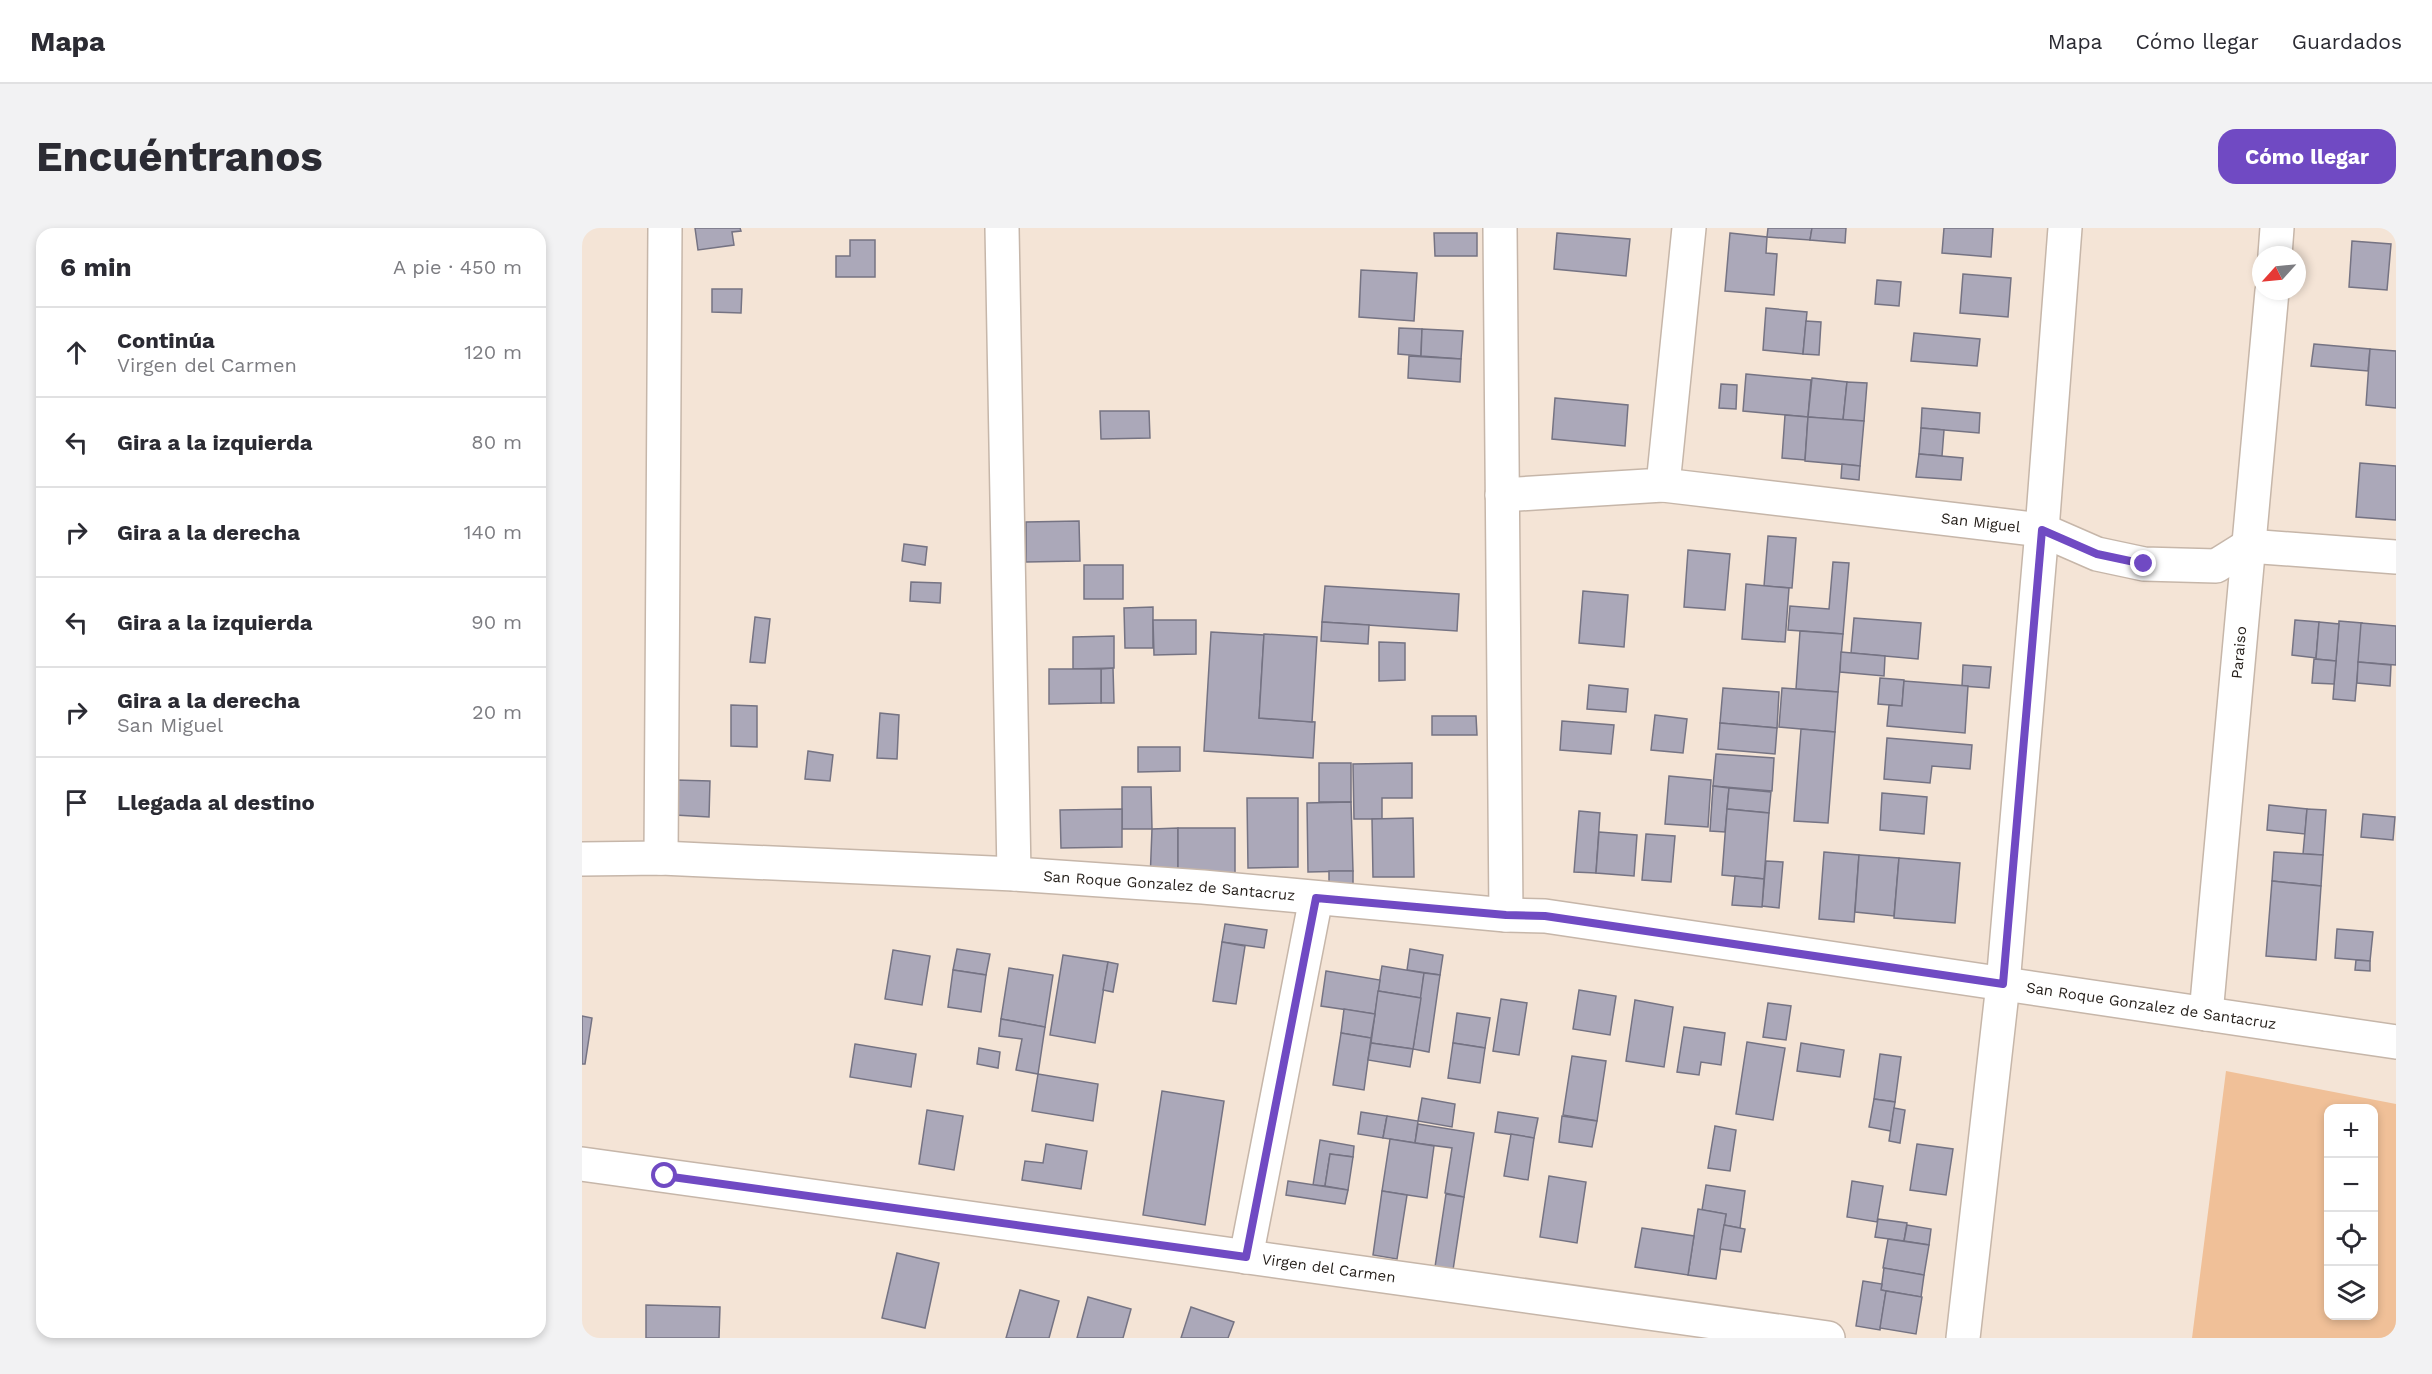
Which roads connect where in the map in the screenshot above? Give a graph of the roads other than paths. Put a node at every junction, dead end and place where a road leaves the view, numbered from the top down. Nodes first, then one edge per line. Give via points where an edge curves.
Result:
1 (665, 228) edge
2 (1002, 228) edge
3 (1500, 228) edge
4 (1689, 228) edge
5 (2065, 228) edge
6 (2277, 228) edge
7 (2276, 246) edge
8 (2271, 300) edge
9 (1663, 485) junction
10 (1502, 495) junction
11 (2042, 530) junction
12 (2248, 546) junction
13 (2396, 557) edge
14 (661, 858) junction
15 (582, 859) edge
16 (1014, 874) junction
17 (1316, 898) junction
18 (1506, 915) junction
19 (2003, 984) junction
20 (2206, 1014) junction
21 (2396, 1042) edge
22 (582, 1164) edge
23 (1246, 1257) junction
24 (1828, 1338) edge
25 (1963, 1338) edge

1 - 14 street
2 - 16 street
3 - 10 street
4 - 9 street
5 - 11 street
6 - 7 street
8 - 12 street, Paraiso
9 - 10 street, San Miguel
9 - 11 street, San Miguel
10 - 18 street
11 - 12 street, San Miguel via 2097,554 2144,564 2216,566
11 - 19 street
12 - 13 street
12 - 20 street, Paraiso
14 - 15 street, San Roque Gonzalez de Santacruz
14 - 16 street, San Roque Gonzalez de Santacruz
16 - 17 street, San Roque Gonzalez de Santacruz
17 - 18 street, San Roque Gonzalez de Santacruz
17 - 23 street
18 - 19 street, San Roque Gonzalez de Santacruz via 1545,916
19 - 20 street, San Roque Gonzalez de Santacruz
19 - 25 street
20 - 21 street, San Roque Gonzalez de Santacruz
22 - 23 street, Virgen del Carmen
23 - 24 street, Virgen del Carmen

